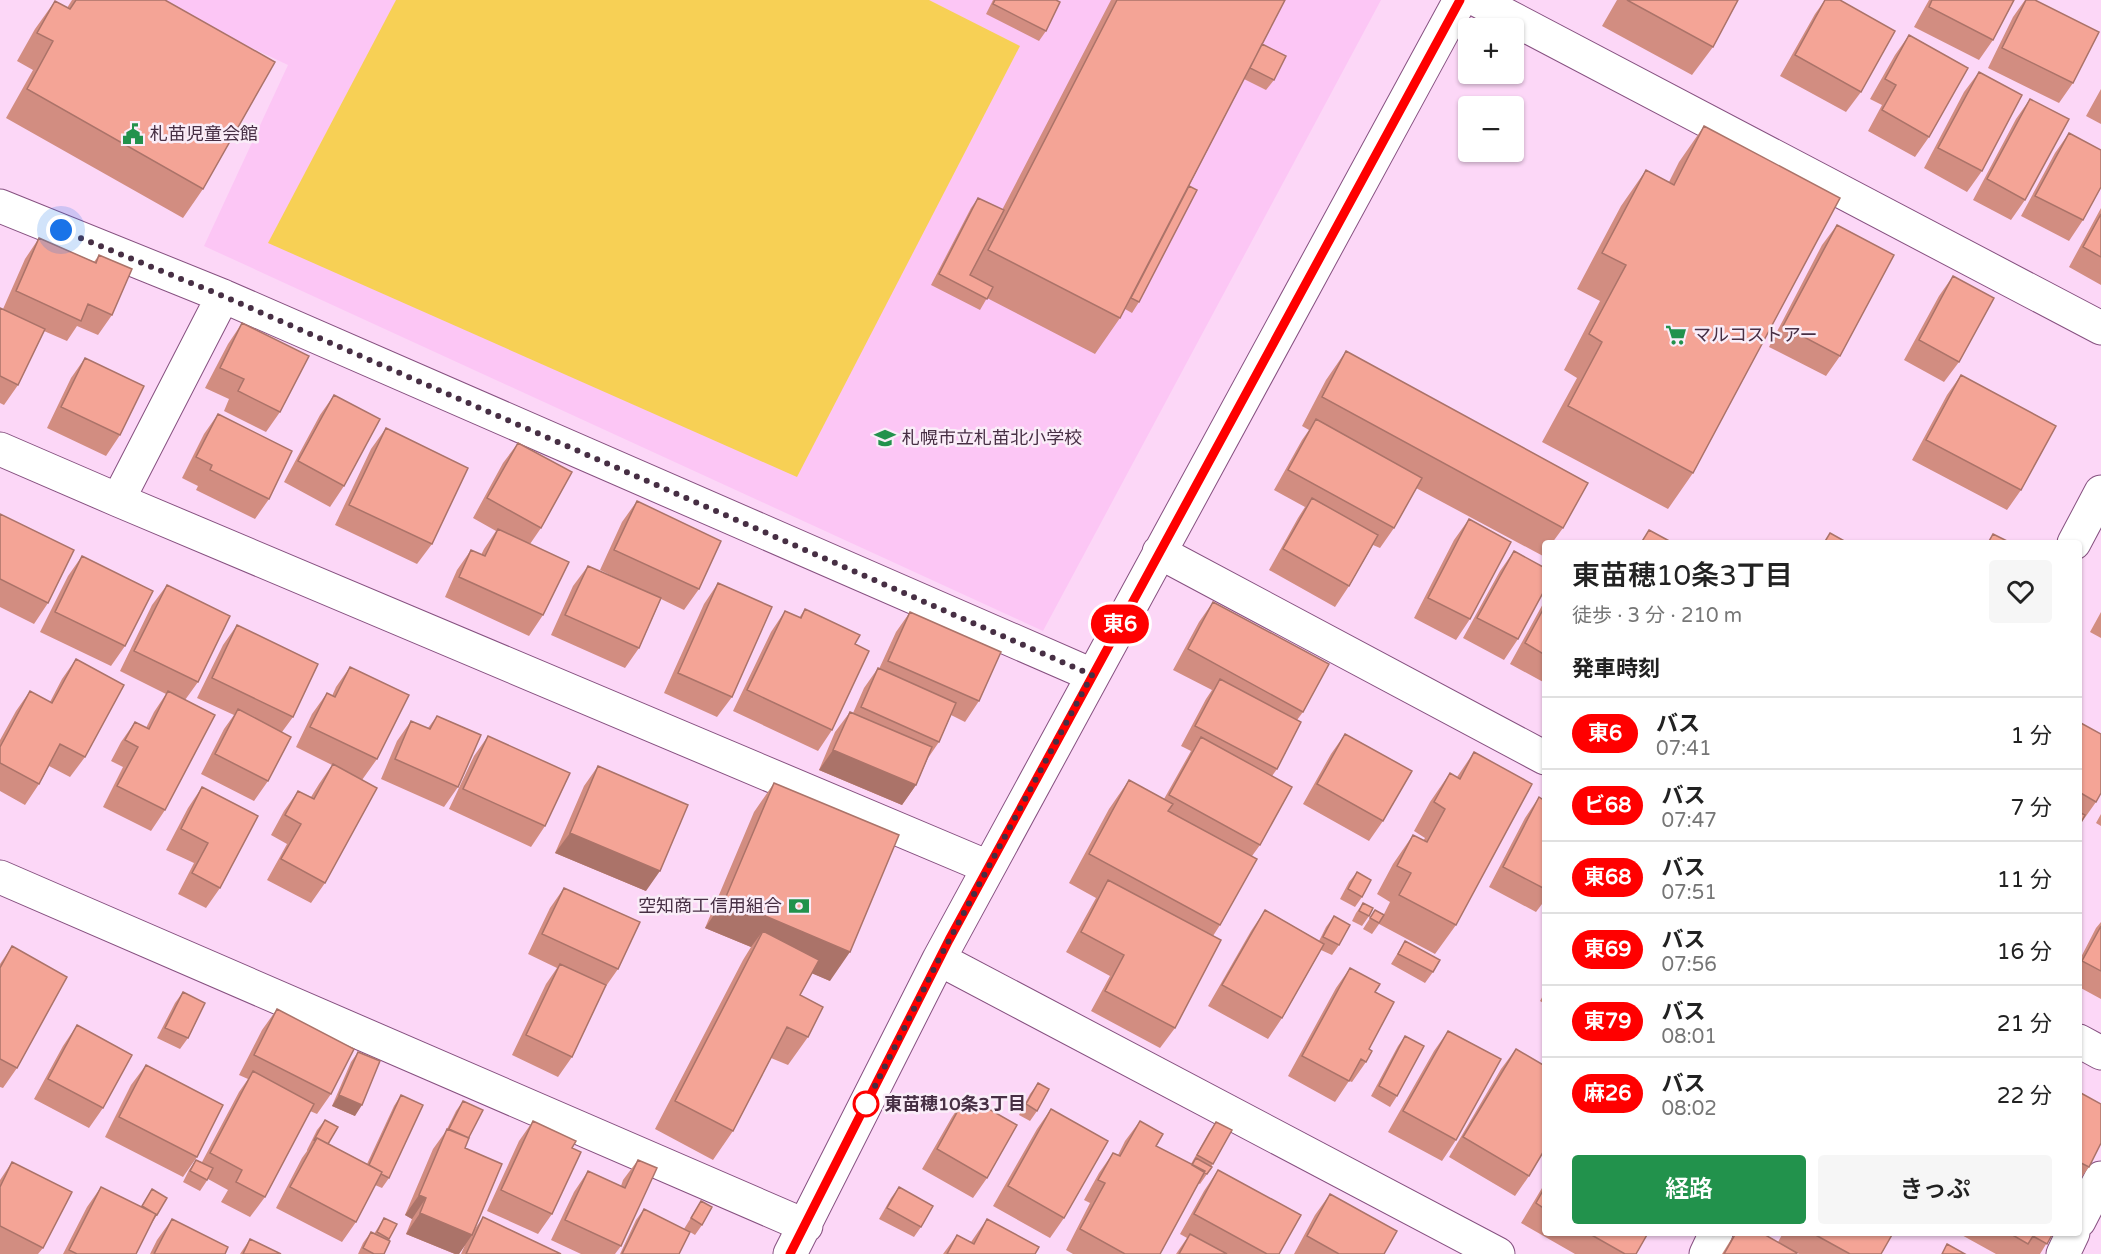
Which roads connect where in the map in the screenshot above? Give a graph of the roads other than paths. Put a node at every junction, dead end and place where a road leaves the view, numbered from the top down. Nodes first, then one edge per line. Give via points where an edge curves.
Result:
1 (1460, 0) edge
2 (1477, 0) edge
3 (0, 206) edge
4 (223, 296) junction
5 (2101, 328) edge
6 (0, 449) edge
7 (2101, 492) edge
8 (118, 500) junction
9 (2076, 540) edge
10 (1159, 552) junction
11 (1092, 675) junction
12 (1542, 756) edge
13 (988, 867) junction
14 (0, 877) edge
15 (939, 959) junction
16 (2082, 1043) edge
17 (2101, 1053) edge
18 (2101, 1178) edge
19 (2082, 1215) edge
20 (806, 1226) junction
21 (1715, 1236) edge
22 (2071, 1236) edge
23 (790, 1254) edge
24 (1498, 1254) edge
25 (1706, 1254) edge
26 (2062, 1254) edge

1 - 10 street
2 - 5 street
3 - 4 street
4 - 8 street
4 - 11 street
6 - 8 street
7 - 9 street
8 - 13 street
10 - 11 street
10 - 12 street
11 - 13 street
13 - 15 street
14 - 20 street
15 - 20 street
15 - 24 street
16 - 17 street
18 - 19 street
20 - 23 street
21 - 25 street
22 - 26 street

